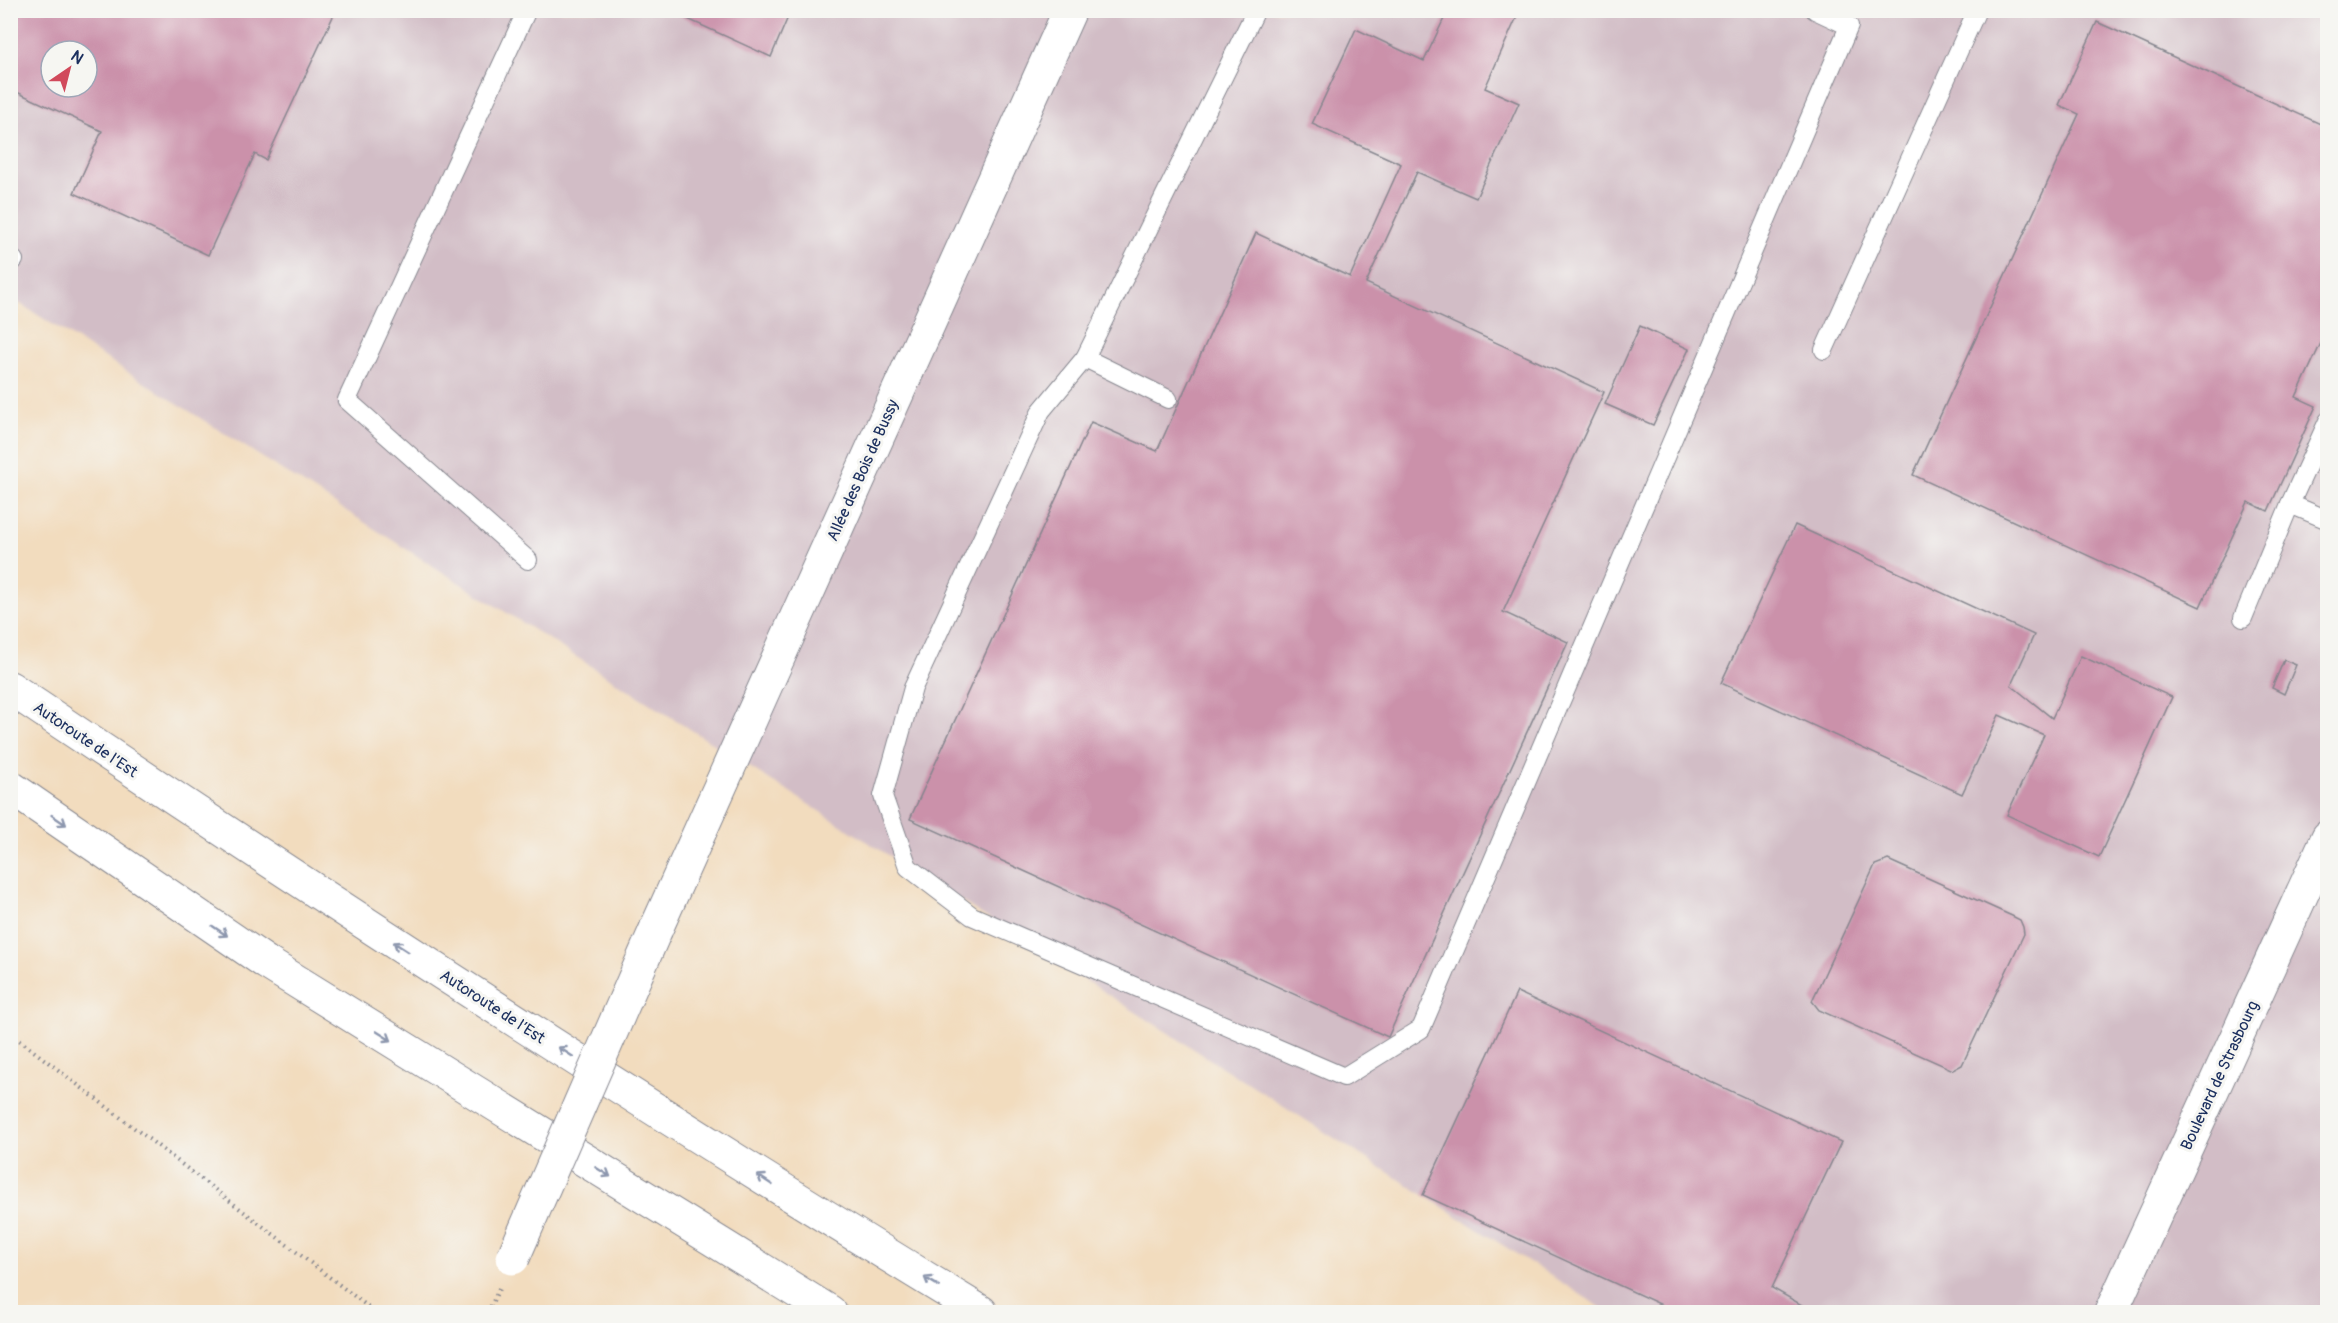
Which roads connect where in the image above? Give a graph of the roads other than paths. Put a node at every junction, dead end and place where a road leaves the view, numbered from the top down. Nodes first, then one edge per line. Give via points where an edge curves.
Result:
1 (527, 10) edge
2 (1070, 10) edge
3 (1256, 10) edge
4 (1815, 10) edge
5 (1977, 10) edge
6 (1853, 18) edge
7 (1824, 350) dead end
8 (1085, 358) junction
9 (1167, 399) dead end
10 (2328, 421) edge
11 (2290, 504) junction
12 (2328, 520) edge
13 (528, 560) dead end
14 (2243, 618) dead end
15 (10, 688) edge
16 (10, 787) edge
17 (2328, 837) edge
18 (513, 1258) dead end
19 (830, 1312) edge
20 (981, 1312) edge
21 (2111, 1312) edge

1 - 13 lane via 346,400
2 - 18 main road, Allée des Bois de Bussy, bridge via 656,929
3 - 8 lane
4 - 6 lane
5 - 7 lane
6 - 8 lane via 1421,1029 1344,1077 972,916 908,867 884,795 913,688 1041,411
8 - 9 lane
10 - 11 lane
11 - 12 lane
11 - 14 lane
20 -> 15 main road, Autoroute de l’Est via 783,1191 314,892
16 -> 19 main road via 267,963
17 - 21 main road, Boulevard de Strasbourg

